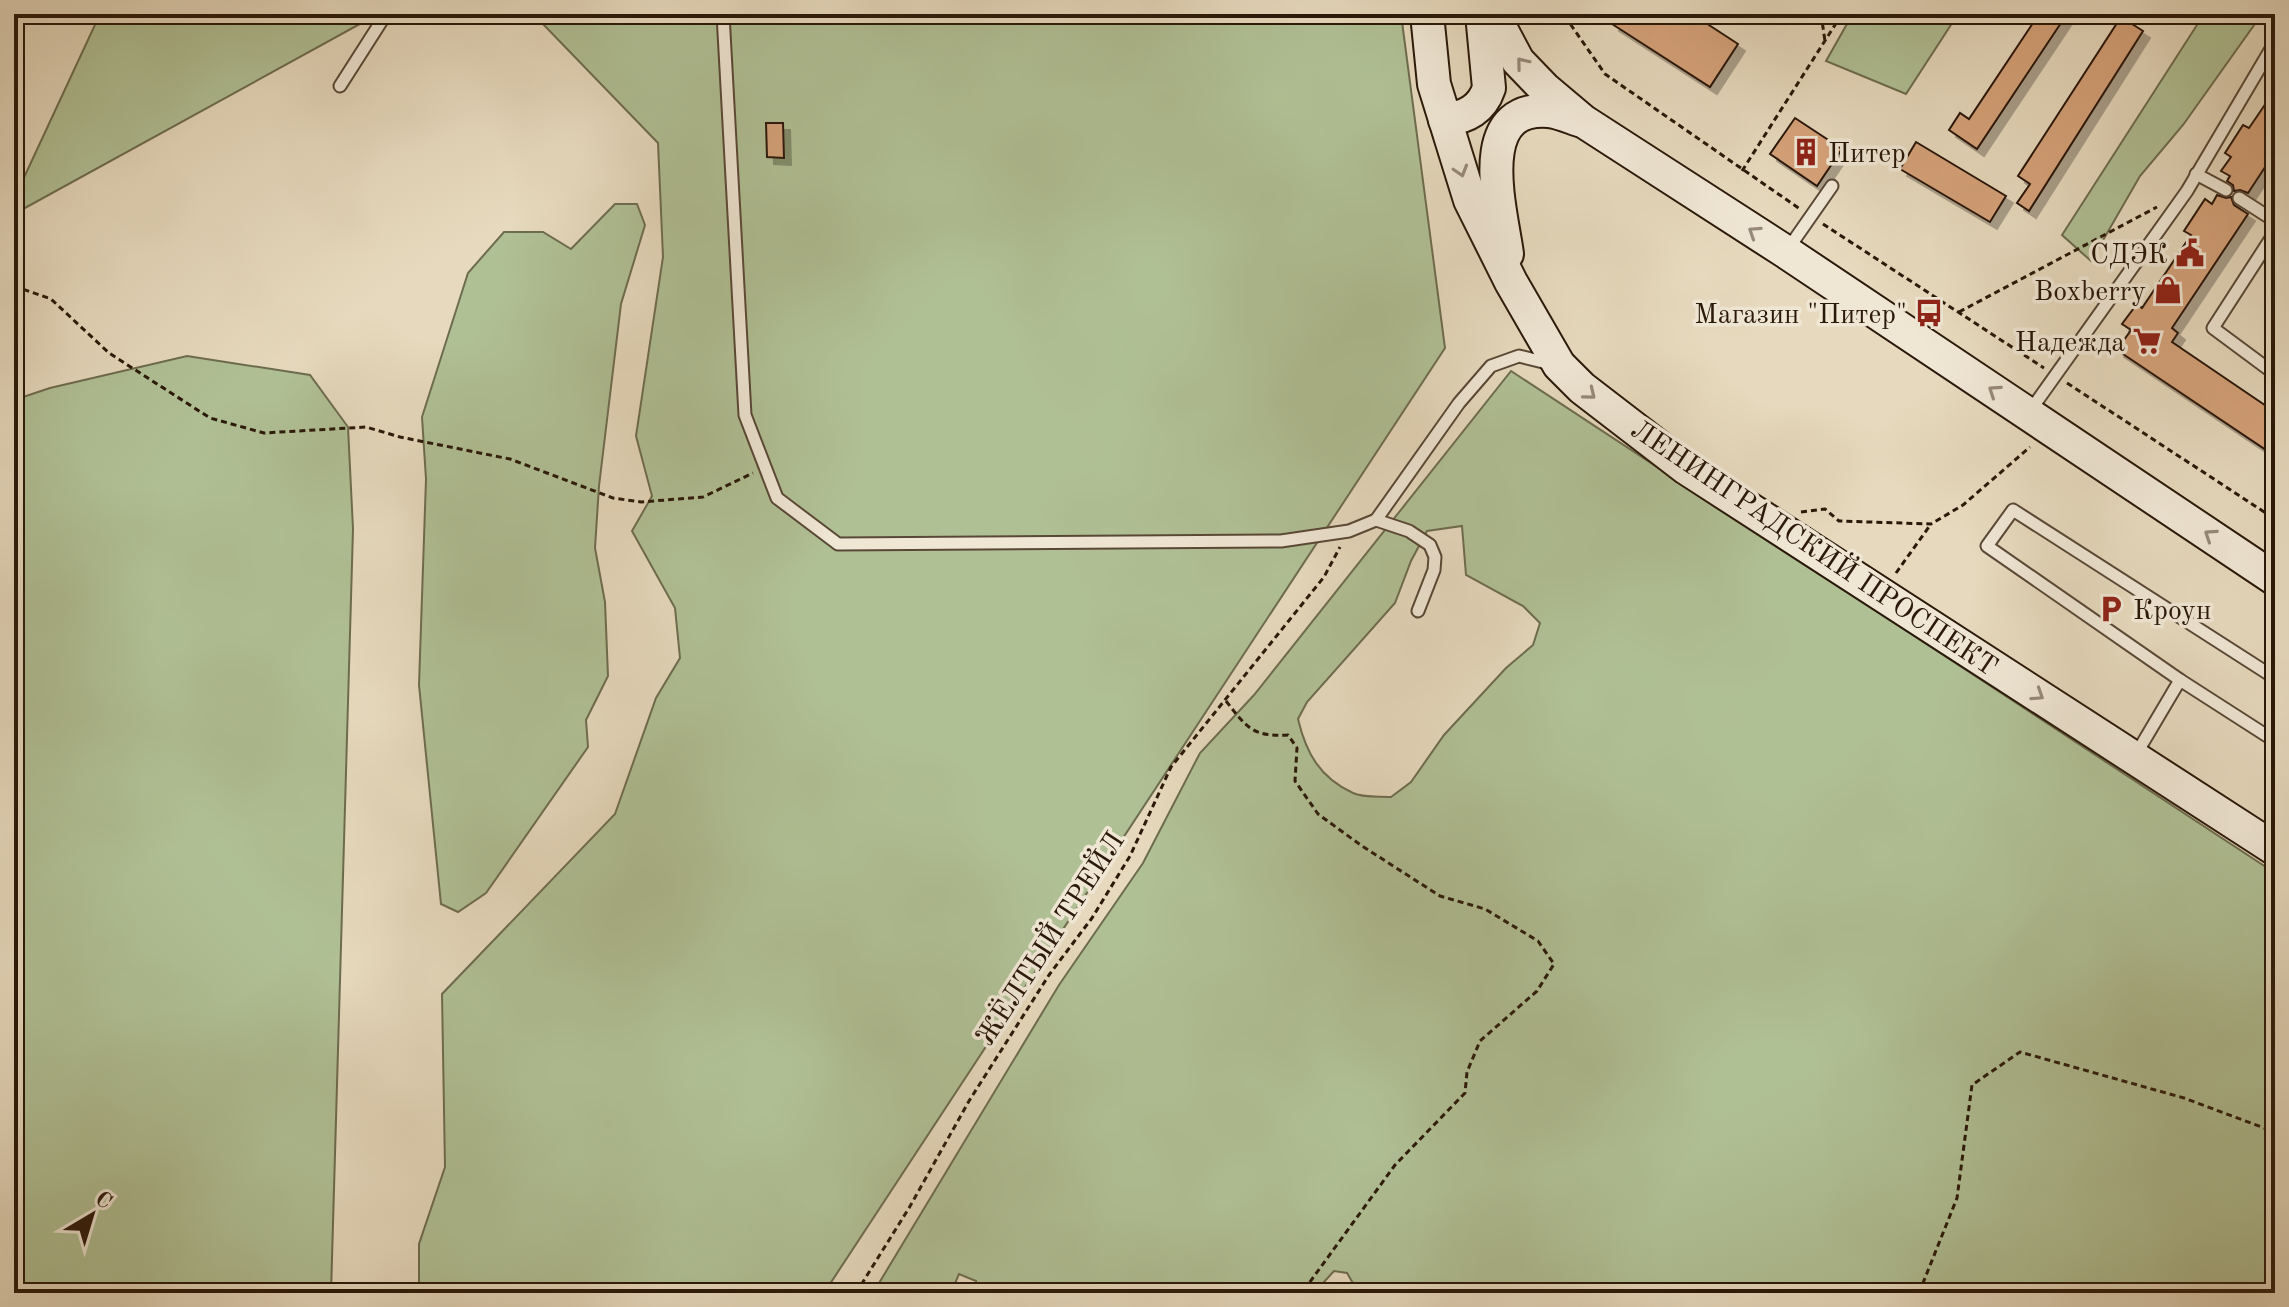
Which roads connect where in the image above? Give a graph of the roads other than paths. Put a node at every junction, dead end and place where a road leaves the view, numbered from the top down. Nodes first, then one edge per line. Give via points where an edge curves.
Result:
1 (386, 14) edge
2 (723, 14) edge
3 (1427, 14) edge
4 (1482, 14) edge
5 (1493, 14) edge
6 (2275, 42) edge
7 (340, 86) dead end
8 (1445, 120) junction
9 (1583, 121) junction
10 (2196, 174) junction
11 (1832, 186) dead end
12 (2226, 190) dead end
13 (2239, 198) dead end
14 (2275, 221) edge
15 (2275, 232) edge
16 (1786, 252) junction
17 (1511, 282) junction
18 (1559, 365) junction
19 (2275, 374) edge
20 (2040, 421) junction
21 (1376, 520) junction
22 (2275, 579) edge
23 (1418, 611) dead end
24 (2275, 678) edge
25 (2180, 680) junction
26 (2275, 741) edge
27 (2135, 757) junction
28 (2275, 849) edge

1 - 7 lane
2 - 21 lane via 745,415 777,498 838,544 1281,541 1349,531
3 - 8 main road, ЛЕНИНГРАДСКИЙ ПРОСПЕКТ via 1434,84
4 - 8 main road via 1486,99 1475,111
9 -> 5 main road via 1518,61
6 - 10 lane
8 -> 17 main road, ЛЕНИНГРАДСКИЙ ПРОСПЕКТ via 1470,200
16 -> 9 main road
9 - 17 main road via 1550,111 1528,113 1510,122 1500,136 1495,160
10 - 12 lane
10 - 20 lane via 2055,376
11 - 16 lane
13 - 14 lane
15 - 19 lane via 2213,328
20 -> 16 main road
17 - 18 main road, ЛЕНИНГРАДСКИЙ ПРОСПЕКТ
18 - 21 lane via 1519,356 1491,366
18 -> 27 main road, ЛЕНИНГРАДСКИЙ ПРОСПЕКТ via 1686,468
22 -> 20 main road
21 - 23 lane via 1430,545 1434,570
24 - 25 lane via 2013,510 1987,546
25 - 26 lane
25 - 27 lane
27 - 28 main road, ЛЕНИНГРАДСКИЙ ПРОСПЕКТ

